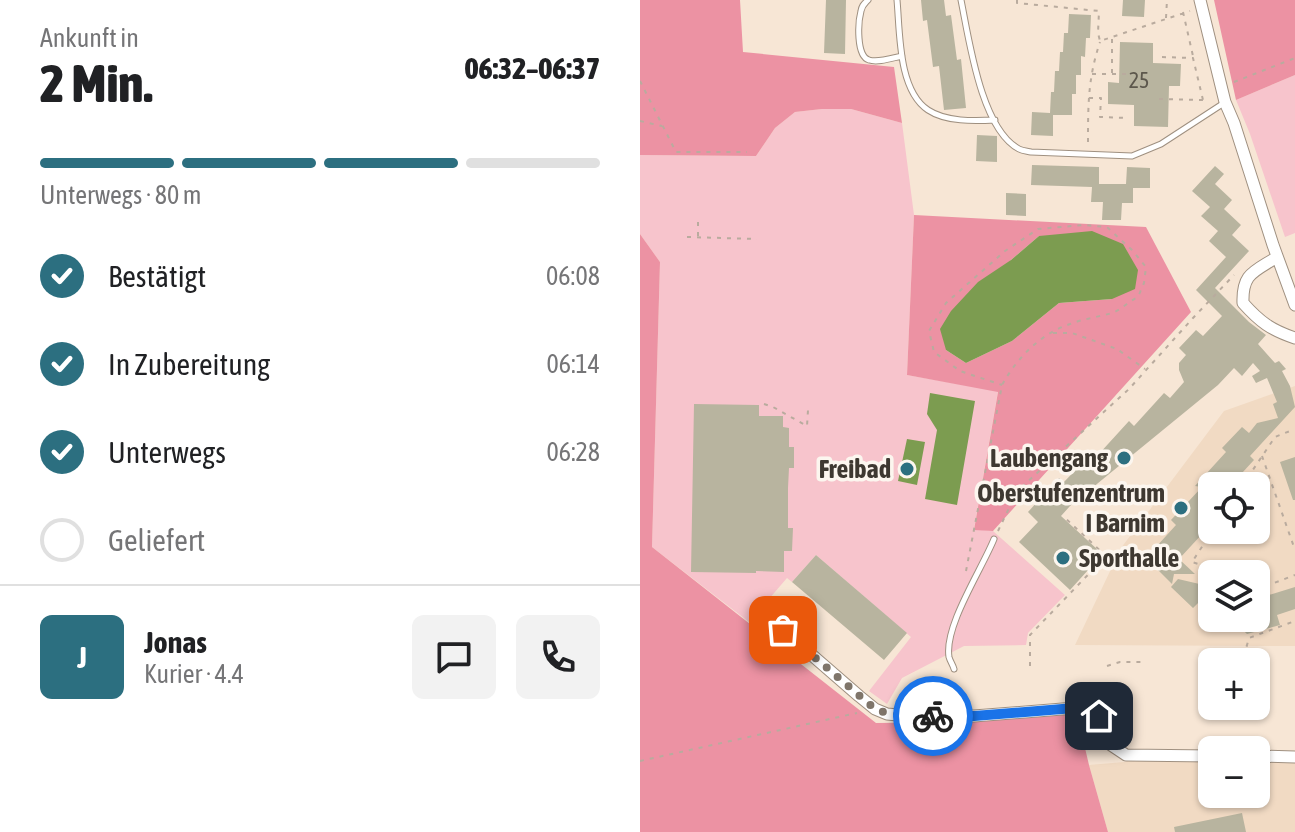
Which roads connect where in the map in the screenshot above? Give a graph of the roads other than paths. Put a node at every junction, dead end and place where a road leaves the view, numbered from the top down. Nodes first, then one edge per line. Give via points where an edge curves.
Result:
1 (868, 0) edge
2 (897, 0) edge
3 (961, 0) edge
4 (1201, 4) edge
5 (902, 56) junction
6 (1225, 102) junction
7 (995, 120) junction
8 (1277, 257) junction
9 (1295, 305) edge
10 (1295, 338) edge
11 (994, 539) road end
12 (783, 630) dead end
13 (954, 669) dead end
14 (1198, 756) edge
15 (1270, 756) edge
16 (1295, 757) edge

1 - 5 lane via 860,12 862,56 876,61
2 - 5 lane
3 - 7 lane via 982,94
4 - 6 street
5 - 7 lane via 910,88 930,112
6 - 7 lane via 1161,144 1132,156 1031,152 1018,148
6 - 8 street
8 - 9 street
8 - 10 street via 1249,276 1242,287 1243,303 1269,328
11 - 13 lane via 951,636
12 - 14 street via 887,714 974,716 1087,707 1099,716 1111,745 1126,755
15 - 16 street

